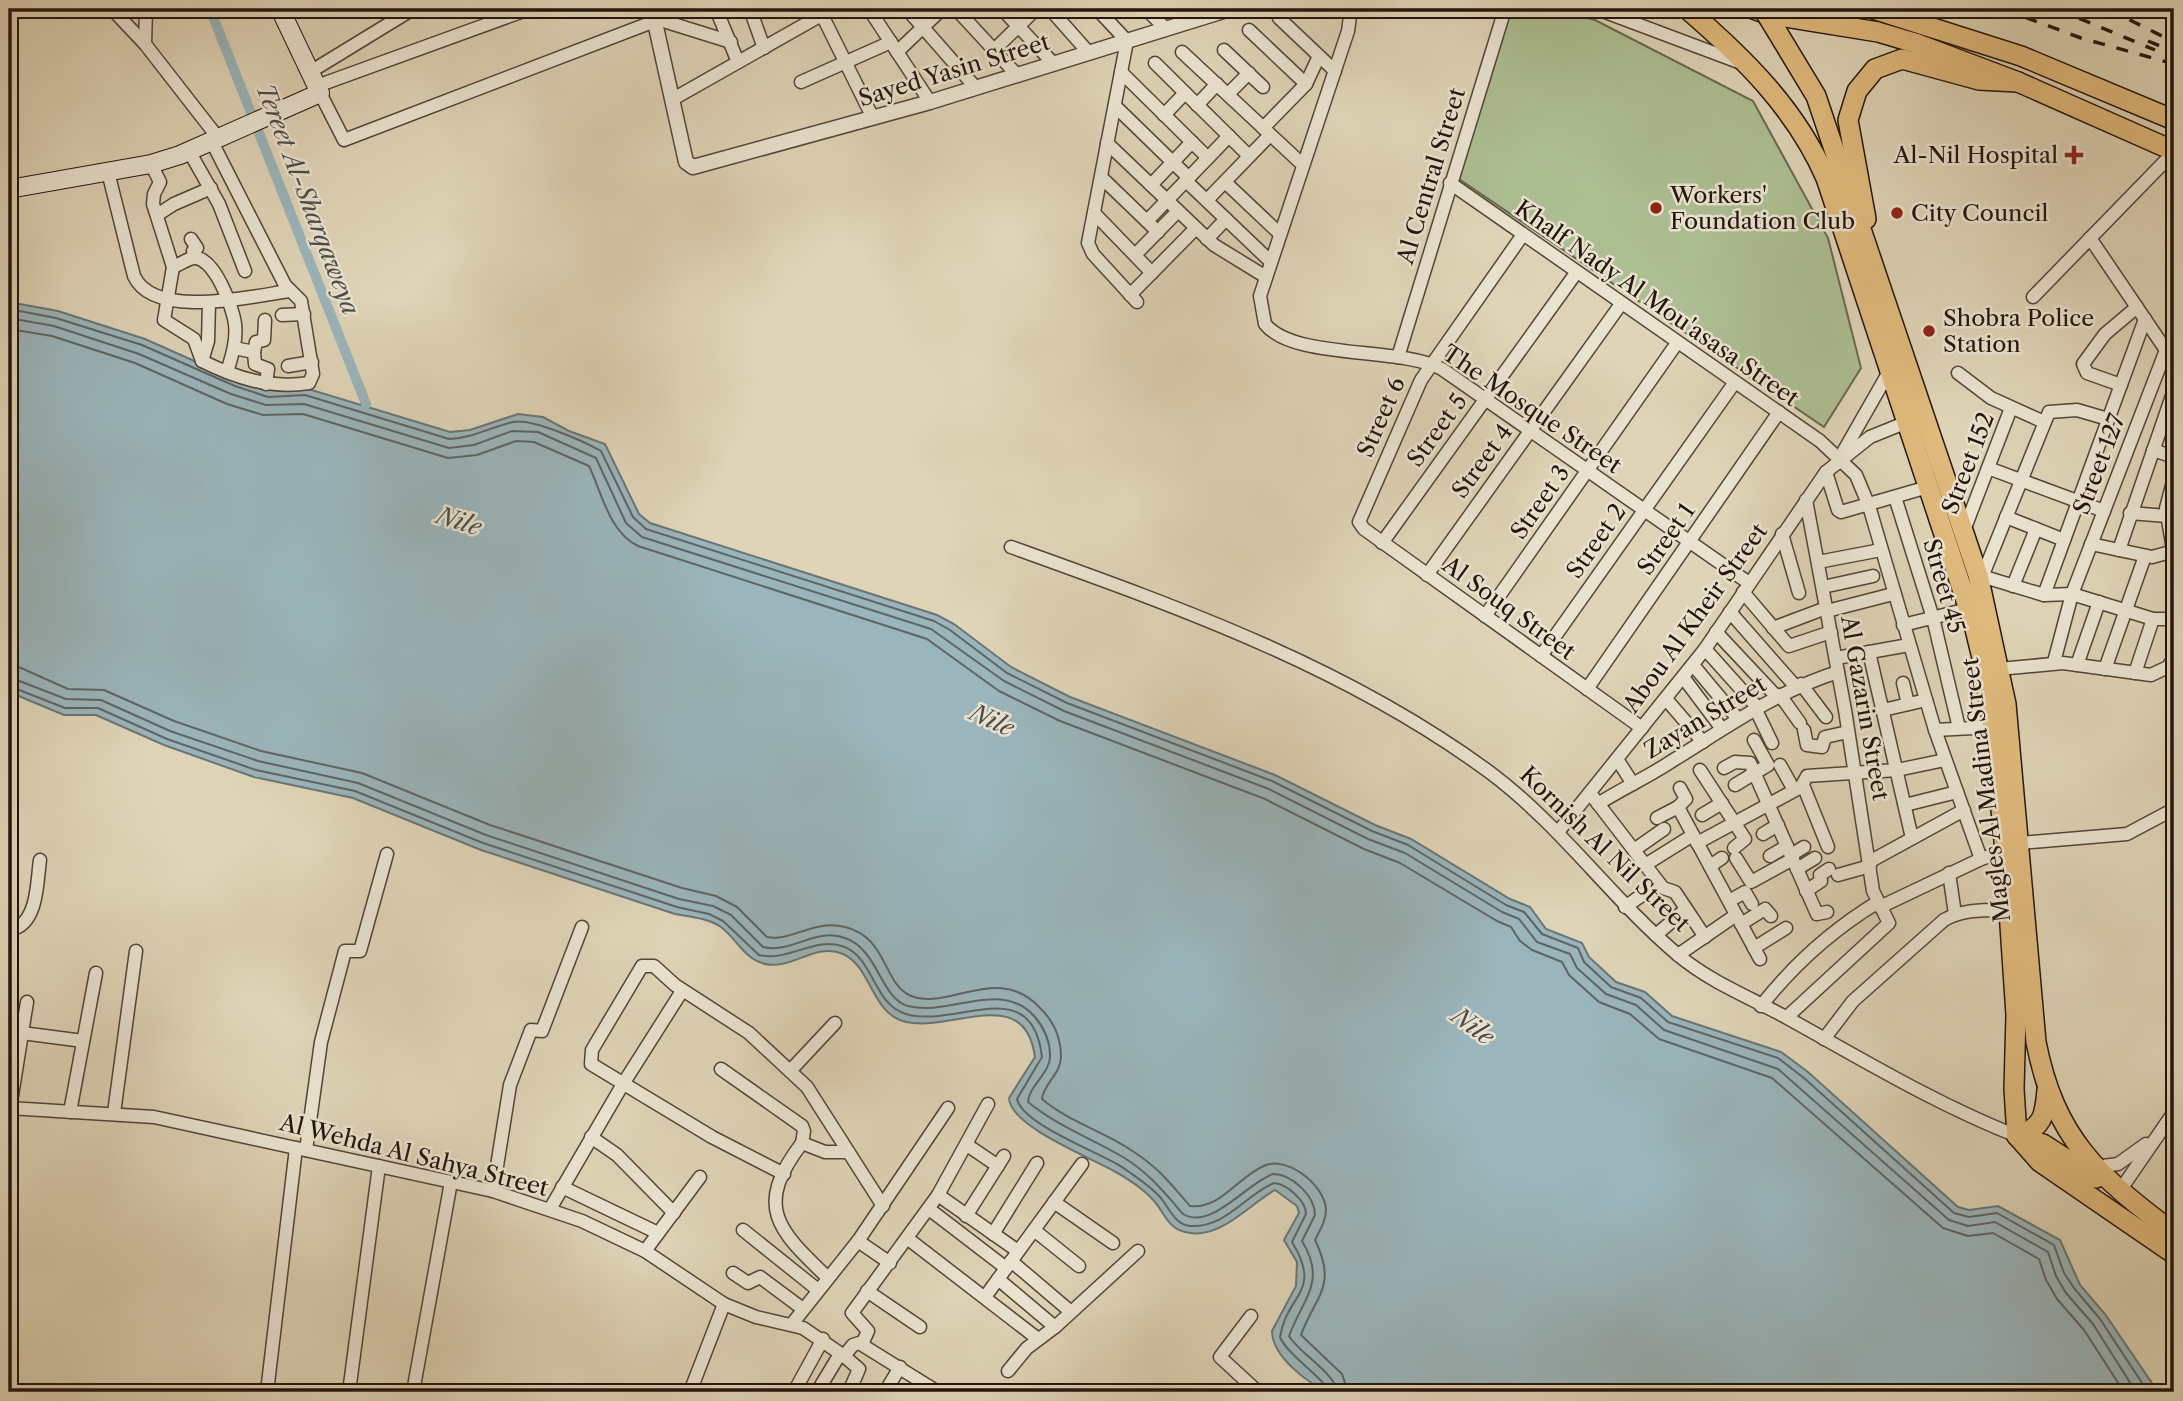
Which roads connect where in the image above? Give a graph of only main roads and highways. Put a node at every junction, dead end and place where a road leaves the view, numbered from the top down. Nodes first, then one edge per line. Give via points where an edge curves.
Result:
1 (280, 9) edge
2 (1687, 9) edge
3 (1753, 9) edge
4 (1873, 9) edge
5 (1766, 14) edge
6 (2018, 82) junction
7 (2174, 120) edge
8 (2174, 152) edge
9 (9, 189) edge
10 (1863, 237) junction
11 (2013, 847) junction
12 (2047, 1087) junction
13 (2017, 1136) junction
14 (2108, 1180) junction
15 (2174, 1233) edge
16 (2174, 1254) edge

1 - 9 main road via 316,84 283,110 151,164
2 - 11 main road, Magles Al Madina Street via 1787,108 1815,153 1982,658
3 - 6 main road via 1878,32
4 - 7 main road via 2021,57
5 - 10 main road, Magles Al Madina Street via 1816,96
6 - 8 main road
6 - 10 main road via 1979,80 1902,59 1888,62 1865,79 1849,120 1865,203
10 - 11 main road, Magles Al Madina Street via 1980,576 2006,704
11 - 12 main road, Magles Al Madina Street via 2036,1042
11 - 13 main road, Magles Al Madina Street via 2007,910 2016,1015
12 - 13 main road via 2043,1119 2032,1132
12 - 14 main road, Magles Al Madina Street via 2068,1133
13 - 14 main road via 2043,1144 2092,1177
13 - 16 main road, Kornish Al Nil Street via 2040,1162
14 - 15 main road

